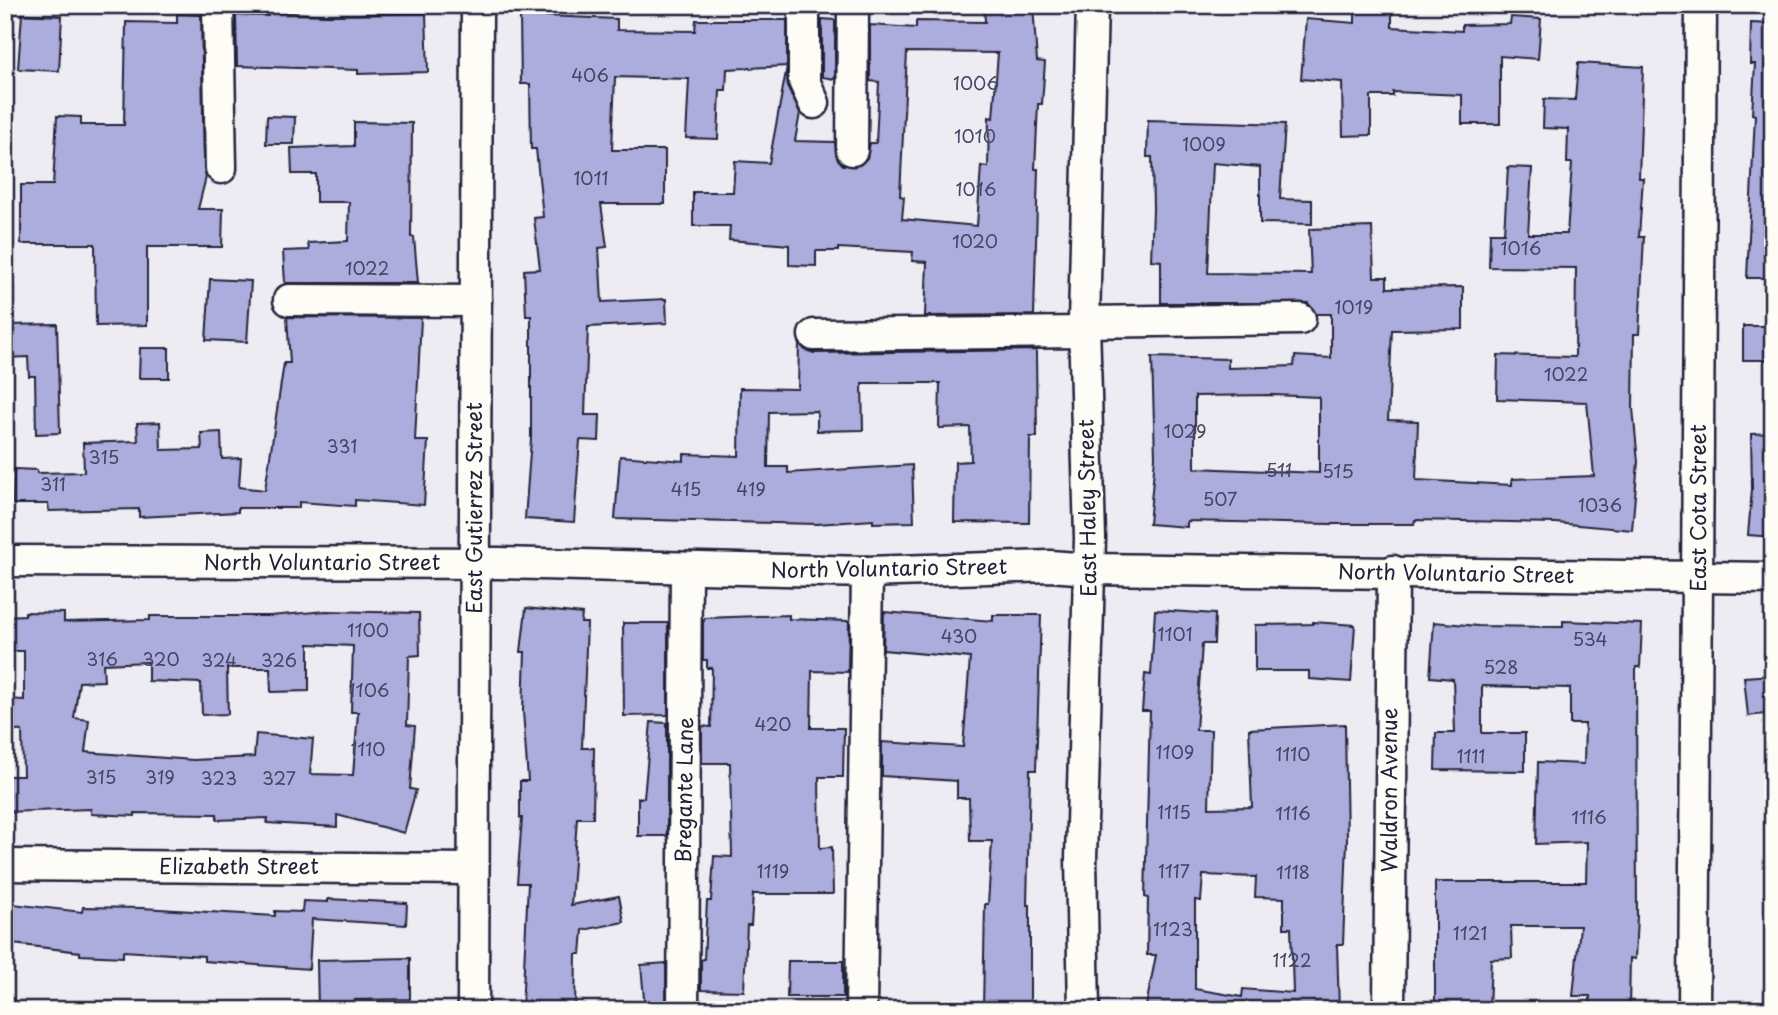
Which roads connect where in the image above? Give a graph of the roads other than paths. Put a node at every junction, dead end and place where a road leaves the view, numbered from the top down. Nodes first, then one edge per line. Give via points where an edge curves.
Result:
1 (218, 5) edge
2 (477, 5) edge
3 (804, 5) edge
4 (853, 5) edge
5 (1092, 5) edge
6 (1701, 5) edge
7 (814, 103) dead end
8 (852, 150) dead end
9 (221, 168) dead end
10 (289, 300) dead end
11 (476, 301) junction
12 (1300, 319) dead end
13 (1084, 327) junction
14 (814, 335) dead end
15 (5, 561) edge
16 (474, 565) junction
17 (1090, 569) junction
18 (687, 570) junction
19 (1393, 571) junction
20 (867, 572) junction
21 (1698, 578) junction
22 (1773, 578) edge
23 (5, 865) edge
24 (472, 869) junction
25 (473, 1010) edge
26 (683, 1010) edge
27 (861, 1010) edge
28 (1084, 1010) edge
29 (1389, 1010) edge
30 (1694, 1010) edge

1 - 9 street
2 - 11 street, East Gutierrez Street
3 - 7 street via 804,81
4 - 8 street
5 - 13 street, East Haley Street
6 - 21 street, East Cota Street
10 - 11 street
11 - 16 street, East Gutierrez Street
12 - 13 street
13 - 14 street
13 - 17 street, East Haley Street
15 - 16 street, North Voluntario Street
16 - 18 street, North Voluntario Street
16 - 24 street, East Gutierrez Street
17 - 19 street, North Voluntario Street
17 - 20 street, North Voluntario Street via 1050,566
17 - 28 street, East Haley Street via 1081,859
18 - 20 street, North Voluntario Street
18 - 26 street, Bregante Lane
19 - 21 street, North Voluntario Street
19 - 29 street, Waldron Avenue
20 - 27 street
21 - 22 street, North Voluntario Street
21 - 30 street, East Cota Street
23 - 24 street, Elizabeth Street
24 - 25 street, East Gutierrez Street

